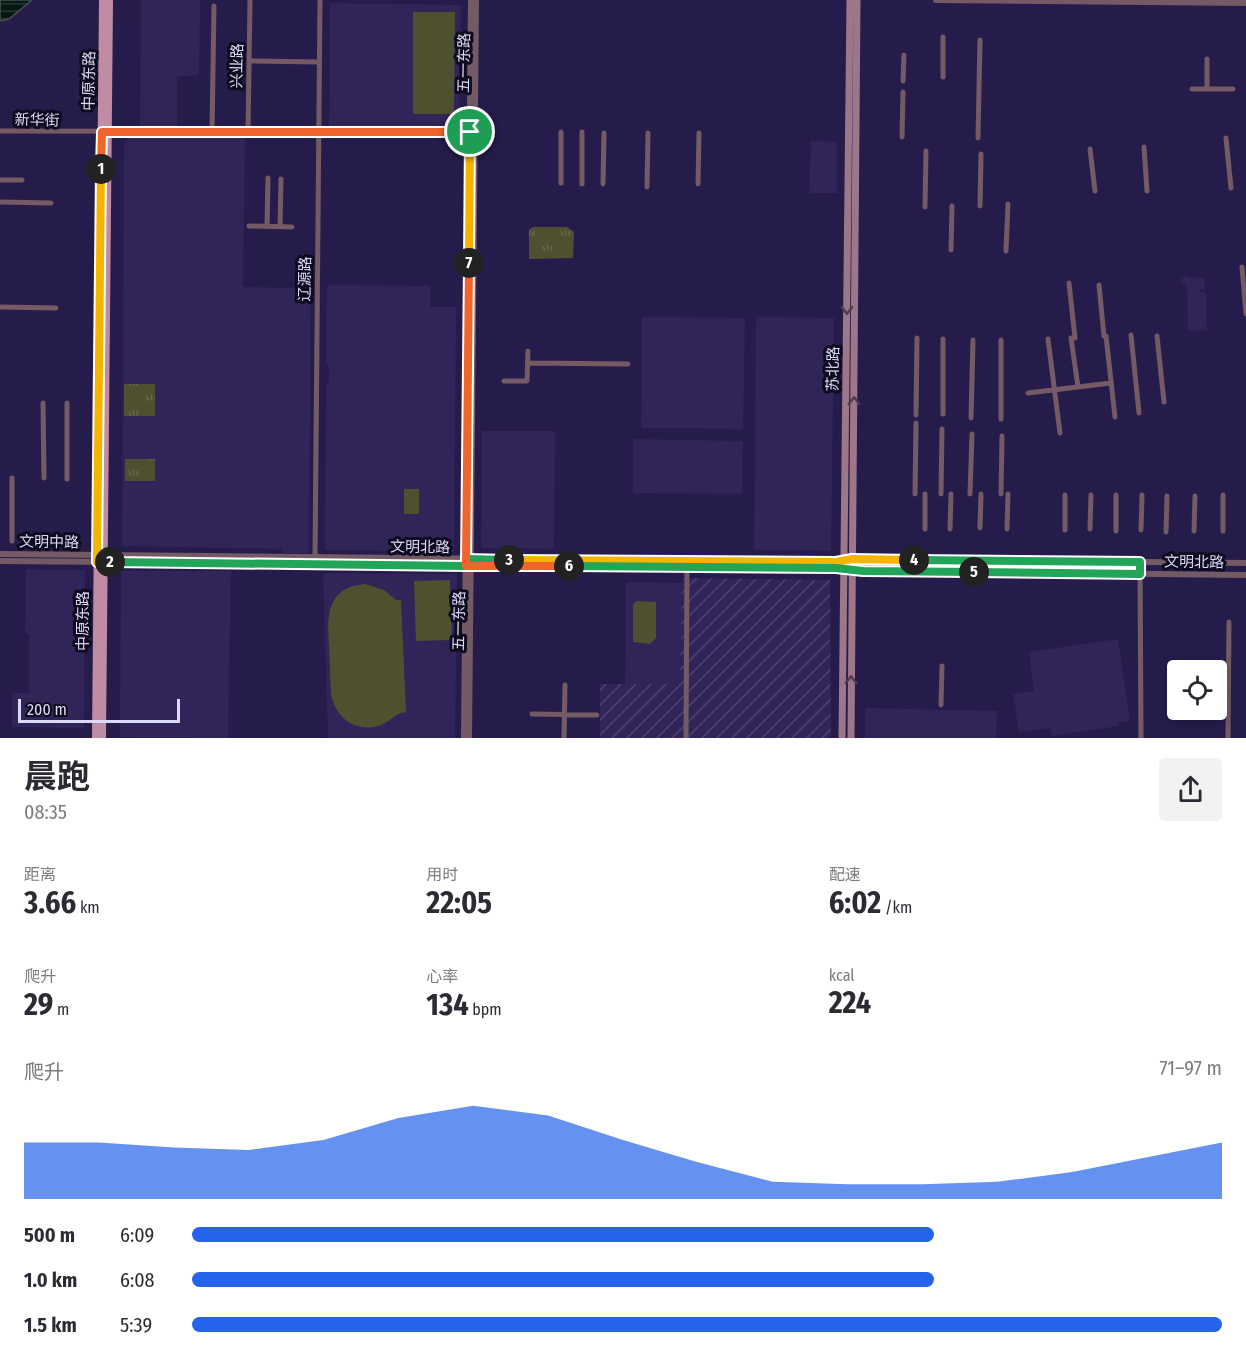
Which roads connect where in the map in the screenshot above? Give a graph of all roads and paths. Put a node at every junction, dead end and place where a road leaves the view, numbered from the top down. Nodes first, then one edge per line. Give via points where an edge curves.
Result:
1 (103, 0) edge
2 (109, 0) edge
3 (250, 0) edge
4 (320, 0) edge
5 (471, 0) edge
6 (476, 0) edge
7 (850, 0) edge
8 (857, 0) edge
9 (936, 0) edge
10 (1246, 3) edge
11 (214, 6) dead end
12 (943, 37) dead end
13 (980, 40) dead end
14 (904, 55) dead end
15 (1207, 59) dead end
16 (249, 61) junction
17 (319, 62) junction
18 (943, 77) dead end
19 (903, 81) dead end
20 (1192, 89) dead end
21 (1207, 89) junction
22 (1233, 89) dead end
23 (903, 92) dead end
24 (0, 131) edge
25 (105, 132) junction
26 (212, 132) junction
27 (248, 132) junction
28 (470, 132) junction
29 (561, 132) dead end
30 (582, 132) dead end
31 (319, 133) junction
32 (604, 133) dead end
33 (648, 133) dead end
34 (699, 134) dead end
35 (902, 137) dead end
36 (978, 138) dead end
37 (1226, 138) dead end
38 (1144, 147) dead end
39 (1090, 149) dead end
40 (926, 151) dead end
41 (981, 154) dead end
42 (268, 178) dead end
43 (281, 178) dead end
44 (0, 180) edge
45 (22, 180) dead end
46 (561, 183) dead end
47 (582, 184) dead end
48 (603, 184) dead end
49 (698, 184) dead end
50 (647, 187) dead end
51 (1231, 188) dead end
52 (1095, 191) dead end
53 (1147, 191) dead end
54 (0, 202) edge
55 (51, 203) dead end
56 (1008, 204) dead end
57 (952, 206) dead end
58 (980, 206) dead end
59 (925, 207) dead end
60 (249, 226) dead end
61 (267, 227) junction
62 (280, 227) junction
63 (292, 227) dead end
64 (951, 250) dead end
65 (1006, 251) dead end
66 (1242, 267) dead end
67 (1069, 283) dead end
68 (1099, 285) dead end
69 (0, 307) edge
70 (56, 308) dead end
71 (1246, 314) edge
72 (1131, 335) dead end
73 (1157, 336) dead end
74 (917, 338) dead end
75 (943, 339) dead end
76 (1048, 339) dead end
77 (973, 340) dead end
78 (1001, 340) dead end
79 (528, 351) dead end
80 (528, 363) junction
81 (628, 364) dead end
82 (504, 381) dead end
83 (1111, 383) junction
84 (1078, 387) junction
85 (1055, 390) junction
86 (1028, 393) dead end
87 (1164, 402) dead end
88 (43, 403) dead end
89 (67, 403) dead end
90 (1139, 413) dead end
91 (943, 414) dead end
92 (916, 415) dead end
93 (1115, 417) dead end
94 (972, 418) dead end
95 (1001, 419) dead end
96 (916, 423) dead end
97 (942, 429) dead end
98 (972, 434) dead end
99 (1060, 434) dead end
100 (1002, 436) dead end
101 (12, 478) dead end
102 (44, 478) dead end
103 (67, 479) dead end
104 (915, 494) dead end
105 (925, 494) dead end
106 (941, 494) dead end
107 (951, 494) dead end
108 (970, 494) dead end
109 (981, 494) dead end
110 (1001, 494) dead end
111 (1008, 494) dead end
112 (1065, 495) dead end
113 (1090, 495) dead end
114 (1116, 495) dead end
115 (1142, 495) dead end
116 (1223, 495) dead end
117 (1167, 496) dead end
118 (1195, 496) dead end
119 (980, 528) dead end
120 (925, 529) dead end
121 (950, 529) dead end
122 (1007, 529) dead end
123 (1090, 529) dead end
124 (1065, 530) dead end
125 (1141, 530) dead end
126 (1116, 531) dead end
127 (1194, 531) dead end
128 (1222, 531) dead end
129 (1166, 532) dead end
130 (12, 541) dead end
131 (0, 554) edge
132 (101, 558) junction
133 (315, 558) junction
134 (848, 560) junction
135 (0, 561) edge
136 (1140, 562) junction
137 (469, 563) junction
138 (1246, 563) edge
139 (687, 567) junction
140 (848, 569) junction
141 (1140, 574) junction
142 (1246, 575) edge
143 (1229, 622) dead end
144 (942, 666) dead end
145 (1228, 682) joint
146 (565, 685) dead end
147 (940, 705) dead end
148 (532, 714) dead end
149 (564, 715) junction
150 (597, 715) dead end
151 (96, 738) edge
152 (102, 738) edge
153 (464, 738) edge
154 (469, 738) edge
155 (564, 738) edge
156 (686, 738) edge
157 (842, 738) edge
158 (851, 738) edge
159 (1141, 738) edge
160 (1228, 738) edge

1 - 25 main road, 中原东路
2 - 25 main road, 中原东路
3 - 16 street, 兴业路
4 - 17 street, 辽源路
5 - 28 street, 五一东路
6 - 137 street, 五一东路
7 -> 134 main road, 苏北路
134 -> 8 main road, 苏北路
9 - 10 street
11 - 26 street
12 - 18 street
13 - 36 street
14 - 19 street
15 - 21 street
16 - 17 street
16 - 27 street, 兴业路
17 - 31 street, 辽源路
20 - 21 street
21 - 22 street
23 - 35 street
24 - 25 street, 新华街
25 - 26 street, 新华街
25 - 132 main road, 中原东路
26 - 27 street, 新华街
27 - 31 street, 新华街
28 - 31 street, 新华街
28 - 137 street, 五一东路
29 - 46 street
30 - 47 street
31 - 133 street, 辽源路
32 - 48 street
33 - 50 street
34 - 49 street
37 - 51 street
38 - 53 street
39 - 52 street
40 - 59 street
41 - 58 street
42 - 61 street
43 - 62 street
44 - 45 street
54 - 55 street
56 - 65 street
57 - 64 street
60 - 61 street
61 - 62 street
62 - 63 street
66 - 71 street
67 - 84 street
68 - 83 street
69 - 70 street
72 - 90 street
73 - 87 street
74 - 92 street
75 - 91 street
76 - 85 street
77 - 94 street
78 - 95 street
79 - 80 street
80 - 81 street
80 - 82 street via 527,381
83 - 84 street
83 - 93 street
84 - 85 street
85 - 86 street
85 - 99 street
88 - 102 street
89 - 103 street
96 - 104 street
97 - 106 street
98 - 108 street
100 - 110 street
101 - 130 street
105 - 120 street
107 - 121 street
109 - 119 street
111 - 122 street
112 - 124 street
113 - 123 street
114 - 126 street
115 - 125 street
116 - 128 street
117 - 129 street
118 - 127 street
131 - 132 street, 文明中路
132 - 133 street, 文明北路
132 - 135 street, 文明中路
132 - 137 street, 文明北路
132 - 151 main road, 中原东路
132 - 152 main road, 中原东路
133 - 137 street, 文明北路
134 - 136 street, 文明北路
134 - 137 street, 文明北路
134 - 140 main road, 苏北路
136 - 138 street, 文明北路
136 - 141 street
137 - 139 street, 文明北路
137 - 153 street, 五一东路
137 - 154 street, 五一东路
139 - 140 street, 文明北路
139 - 156 street
140 - 141 street, 文明北路
140 - 157 main road, 苏北路
158 -> 140 main road, 苏北路
141 - 142 street, 文明北路
141 - 159 street
143 - 145 street
144 - 147 street
145 - 160 street
146 - 149 street
148 - 149 street
149 - 150 street
149 - 155 street

